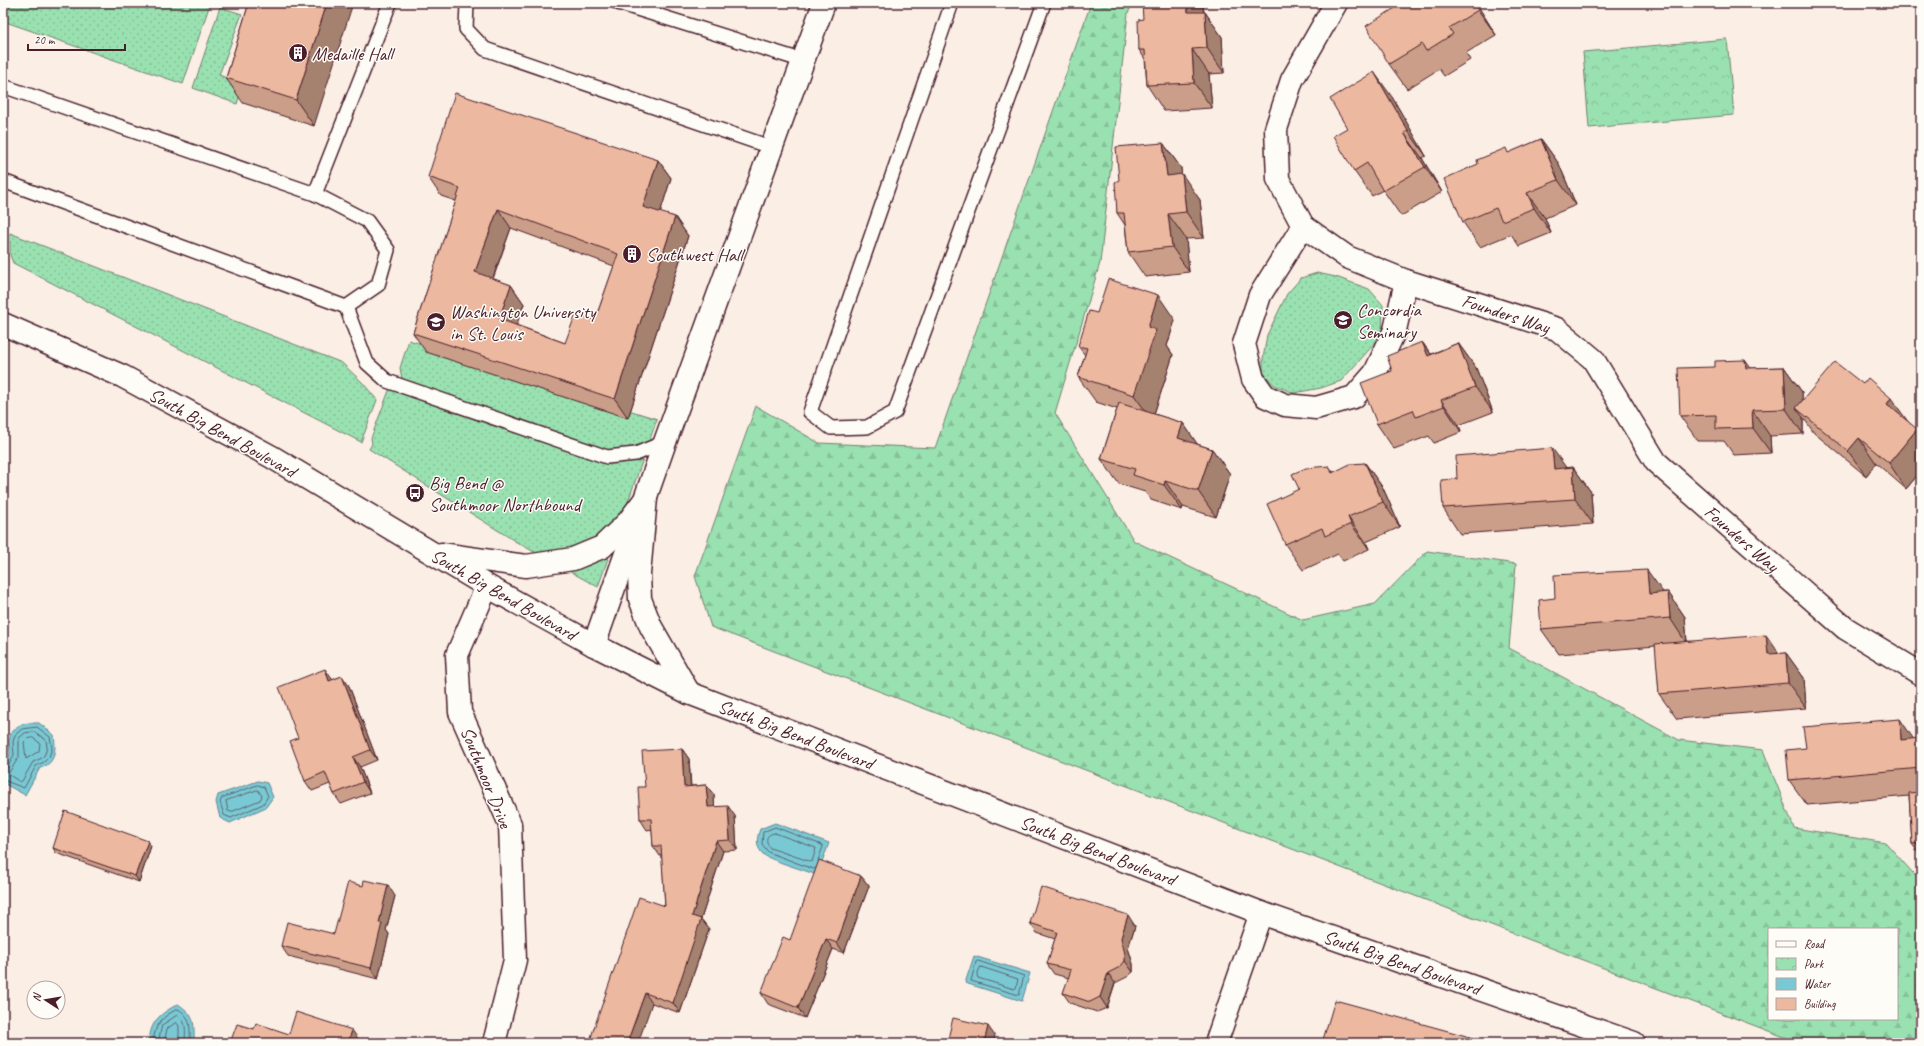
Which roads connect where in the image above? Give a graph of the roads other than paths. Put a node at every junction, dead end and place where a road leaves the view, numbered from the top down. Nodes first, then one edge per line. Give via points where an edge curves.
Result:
1 (390, 3) edge
2 (467, 3) edge
3 (618, 3) edge
4 (824, 3) edge
5 (952, 3) edge
6 (1044, 3) edge
7 (1336, 3) edge
8 (804, 62) junction
9 (3, 86) edge
10 (772, 148) junction
11 (3, 181) edge
12 (315, 194) junction
13 (1303, 226) junction
14 (1406, 281) junction
15 (346, 307) junction
16 (3, 324) edge
17 (665, 442) junction
18 (646, 498) junction
19 (430, 552) junction
20 (487, 586) junction
21 (594, 645) junction
22 (1921, 674) edge
23 (689, 693) junction
24 (1261, 913) junction
25 (494, 1043) edge
26 (1216, 1043) edge
27 (1634, 1043) edge

1 - 12 lane
2 - 10 lane via 466,29 485,49
3 - 8 lane
4 - 8 street
5 - 6 lane via 810,412 831,428 867,426 895,412
7 - 13 street, Founders Way via 1292,80 1276,129 1278,179
8 - 10 street
9 - 12 lane
10 - 17 street
11 - 15 lane
12 - 15 lane via 367,221 388,250 378,285
13 - 14 street, Founders Way via 1346,257
13 - 14 street via 1260,295 1244,344 1253,379 1265,396 1285,405 1316,408 1354,397 1375,374 1395,330
14 - 22 street, Founders Way via 1557,329 1593,359 1656,462 1845,628
15 - 17 lane via 367,363 387,380 607,457 636,454
16 - 19 street, South Big Bend Boulevard via 129,380 272,457
17 - 18 street
18 - 19 street via 628,522 602,547 573,560 526,566
18 - 21 street
18 - 23 street via 639,574 640,599 655,633
19 - 20 street, South Big Bend Boulevard
20 - 21 street, South Big Bend Boulevard
20 - 25 street, Southmoor Drive via 457,655 460,712 510,824 515,960
21 - 23 street, South Big Bend Boulevard
23 - 24 street, South Big Bend Boulevard
24 - 26 street
24 - 27 street, South Big Bend Boulevard

